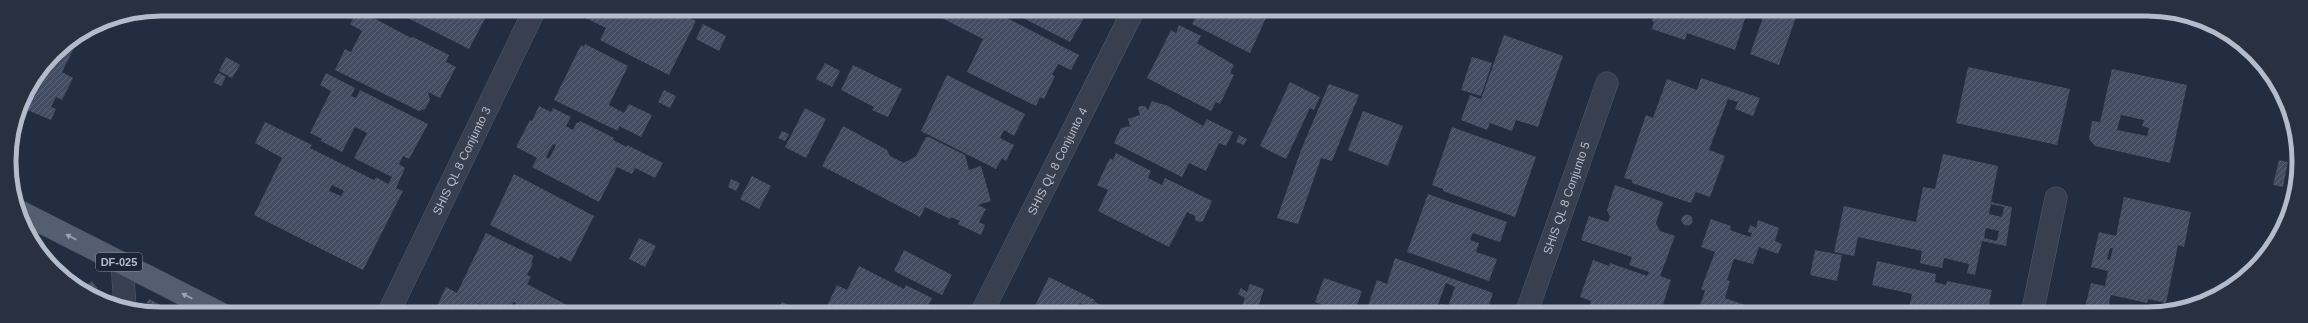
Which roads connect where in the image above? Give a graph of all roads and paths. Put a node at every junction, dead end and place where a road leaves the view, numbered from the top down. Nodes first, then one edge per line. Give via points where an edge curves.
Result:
1 (532, 16) edge
2 (1130, 16) edge
3 (1606, 83) dead end
4 (2056, 198) dead end
5 (26, 215) edge
6 (122, 263) junction
7 (125, 302) edge
8 (208, 307) edge
9 (391, 307) edge
10 (985, 307) edge
11 (1528, 307) edge
12 (2033, 307) edge

1 - 9 street, SHIS QL 8 Conjunto 3
2 - 10 street, SHIS QL 8 Conjunto 4
3 - 11 street, SHIS QL 8 Conjunto 5
4 - 12 street
6 -> 5 main road, DF-025
6 - 7 street
8 -> 6 main road, DF-025

